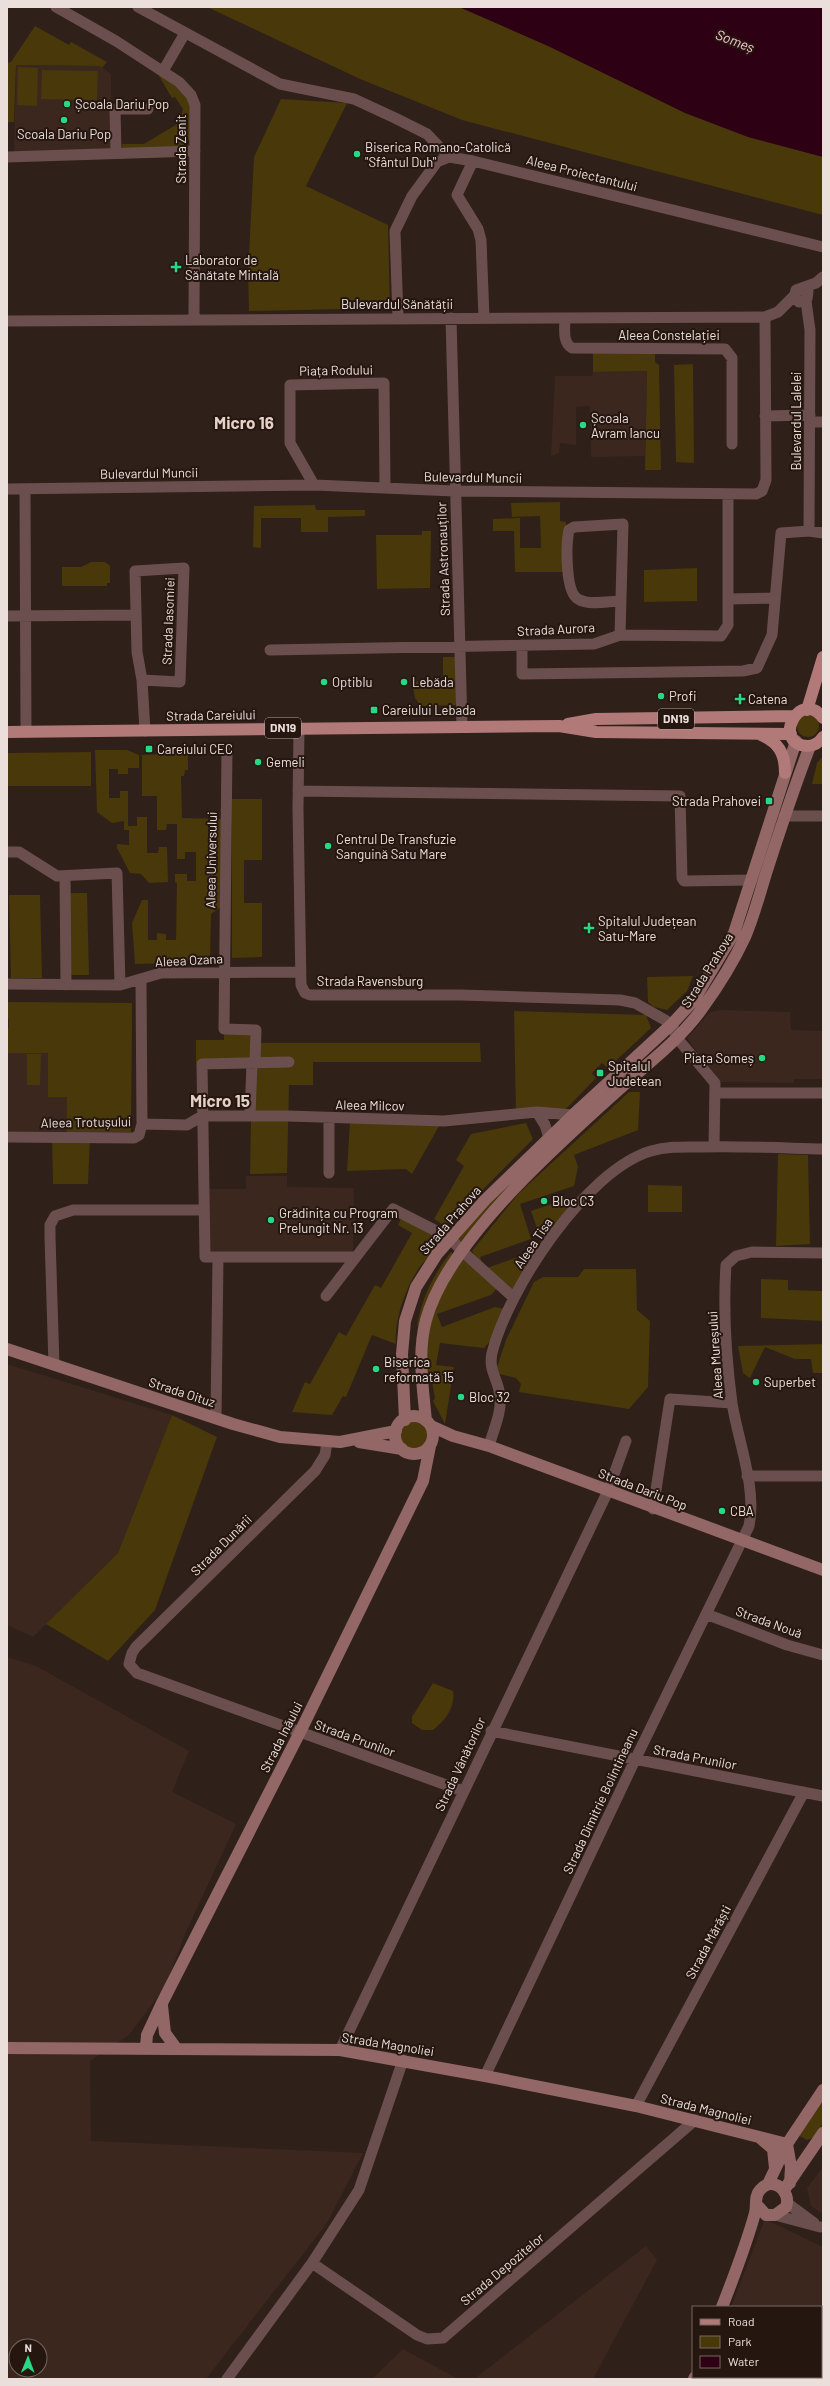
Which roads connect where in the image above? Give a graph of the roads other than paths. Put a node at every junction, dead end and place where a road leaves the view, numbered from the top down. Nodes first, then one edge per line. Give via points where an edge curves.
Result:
1 (57, 7) edge
2 (138, 7) edge
3 (185, 33) junction
4 (163, 71) junction
5 (148, 109) dead end
6 (195, 151) junction
7 (116, 153) junction
8 (7, 157) edge
9 (449, 157) junction
10 (473, 161) junction
11 (823, 247) edge
12 (819, 280) edge
13 (801, 297) junction
14 (765, 317) junction
15 (194, 318) junction
16 (398, 318) junction
17 (451, 318) junction
18 (484, 318) junction
19 (565, 318) junction
20 (7, 321) edge
21 (766, 416) junction
22 (810, 418) junction
23 (823, 422) edge
24 (732, 444) dead end
25 (314, 485) junction
26 (24, 488) junction
27 (385, 488) junction
28 (7, 489) edge
29 (454, 491) junction
30 (728, 494) junction
31 (809, 531) junction
32 (823, 533) edge
33 (775, 598) junction
34 (729, 599) junction
35 (621, 601) junction
36 (135, 615) junction
37 (7, 616) edge
38 (25, 616) junction
39 (620, 634) junction
40 (522, 645) junction
41 (461, 646) junction
42 (270, 650) dead end
43 (823, 657) edge
44 (142, 680) junction
45 (807, 710) junction
46 (823, 715) edge
47 (794, 716) junction
48 (462, 726) junction
49 (559, 726) junction
50 (299, 728) junction
51 (144, 731) junction
52 (7, 732) edge
53 (26, 732) junction
54 (756, 732) junction
55 (793, 737) junction
56 (823, 737) edge
57 (810, 746) junction
58 (227, 749) dead end
59 (786, 773) junction
60 (298, 791) junction
61 (784, 816) junction
62 (823, 816) edge
63 (7, 852) edge
64 (65, 876) junction
65 (752, 880) junction
66 (224, 972) junction
67 (301, 972) junction
68 (141, 980) junction
69 (7, 984) edge
70 (66, 985) junction
71 (120, 985) junction
72 (672, 1024) junction
73 (677, 1038) junction
74 (289, 1062) dead end
75 (254, 1063) junction
76 (715, 1093) junction
77 (823, 1093) edge
78 (537, 1112) junction
79 (250, 1115) junction
80 (202, 1116) junction
81 (329, 1118) junction
82 (577, 1119) junction
83 (142, 1124) junction
84 (7, 1137) edge
85 (550, 1138) junction
86 (714, 1147) junction
87 (823, 1149) edge
88 (329, 1173) dead end
89 (204, 1210) junction
90 (450, 1238) junction
91 (462, 1251) junction
92 (823, 1253) edge
93 (218, 1257) junction
94 (356, 1257) junction
95 (326, 1296) dead end
96 (514, 1298) junction
97 (7, 1349) edge
98 (54, 1365) junction
99 (732, 1403) junction
100 (216, 1418) junction
101 (404, 1420) junction
102 (428, 1423) junction
103 (396, 1431) junction
104 (453, 1436) junction
105 (352, 1441) junction
106 (626, 1441) dead end
107 (328, 1442) junction
108 (431, 1443) junction
109 (489, 1446) junction
110 (407, 1451) junction
111 (747, 1476) junction
112 (823, 1476) edge
113 (423, 1481) junction
114 (608, 1491) junction
115 (653, 1509) junction
116 (742, 1541) junction
117 (823, 1570) edge
118 (706, 1614) junction
119 (823, 1655) edge
120 (129, 1664) joint
121 (300, 1732) junction
122 (491, 1732) junction
123 (635, 1760) junction
124 (463, 1792) junction
125 (804, 1792) junction
126 (823, 1796) edge
127 (162, 2003) junction
128 (146, 2047) junction
129 (7, 2048) edge
130 (176, 2048) junction
131 (340, 2050) junction
132 (403, 2060) junction
133 (486, 2076) junction
134 (823, 2090) edge
135 (636, 2106) junction
136 (695, 2120) junction
137 (823, 2133) edge
138 (757, 2136) junction
139 (787, 2144) junction
140 (774, 2171) junction
141 (768, 2184) junction
142 (787, 2187) junction
143 (787, 2203) junction
144 (757, 2205) junction
145 (772, 2215) junction
146 (821, 2228) edge
147 (748, 2238) junction
148 (312, 2263) junction
149 (722, 2306) edge
150 (227, 2379) edge

1 - 4 street, Strada Zenit
2 - 3 street
3 - 4 street
3 - 9 street via 280,84 354,99 427,134
4 - 6 street, Strada Zenit via 179,82 190,94 195,105
5 - 7 street via 115,109
6 - 7 street
6 - 15 street, Strada Zenit
7 - 8 street
9 - 10 street, Aleea Proiectantului
9 - 16 street via 437,162 412,196 395,231
10 - 11 street, Aleea Proiectantului
10 - 18 street via 457,195 478,229 481,240
12 - 13 street, Bulevardul Sănătății
13 - 14 street, Bulevardul Sănătății
13 - 22 street, Bulevardul Lalelei via 808,312 810,330
14 - 19 street, Bulevardul Sănătății
14 - 21 street, Bulevardul Muncii
15 - 16 street, Bulevardul Sănătății
15 - 20 street, Bulevardul Sănătății
16 - 17 street, Bulevardul Sănătății
17 - 18 street, Bulevardul Sănătății
17 - 29 street, Strada Astronauților
18 - 19 street, Bulevardul Sănătății
19 - 24 street, Aleea Constelației via 565,340 572,348 725,349 732,358
21 - 22 street
21 - 30 street, Bulevardul Muncii via 765,487 756,494
22 - 23 street
22 - 31 street, Bulevardul Lalelei
25 - 26 street, Bulevardul Muncii
25 - 27 street, Bulevardul Muncii
25 - 27 street, Piața Rodului via 290,442 290,385 384,383
26 - 28 street, Bulevardul Muncii
26 - 38 street
27 - 29 street, Bulevardul Muncii
29 - 30 street, Bulevardul Muncii
29 - 41 street, Strada Astronauților
30 - 34 street, Strada Aurora
31 - 32 street
31 - 33 street via 781,533
33 - 34 street
33 - 40 street via 770,641 757,668 743,671 522,674
34 - 39 street, Strada Aurora via 728,626 721,636
35 - 35 street via 589,602 574,596 569,584 569,530 574,527 623,524
35 - 39 street
36 - 38 street
36 - 44 street, Strada Iasomiei via 136,652
36 - 44 street, Strada Iasomiei via 135,571 184,568 180,682
37 - 38 street
38 - 53 street
39 - 40 street, Strada Aurora via 594,644
40 - 41 street, Strada Aurora
41 - 42 street, Strada Aurora
41 - 48 street, Strada Astronauților
43 - 45 main road
44 - 51 street, Strada Iasomiei
45 - 46 main road
45 - 47 main road, DN19
47 - 49 main road, Strada Careiului / DN19 via 596,719
47 - 55 main road via 790,728
48 - 49 main road, Strada Careiului / DN19
48 - 50 main road, Strada Careiului / DN19
49 - 54 main road, Strada Careiului / DN19 via 596,732
50 - 51 main road, Strada Careiului / DN19
50 - 60 street, Strada Ravensburg
51 - 53 main road, Strada Careiului / DN19
52 - 53 main road, Strada Careiului / DN19
54 - 55 main road, Strada Careiului / DN19
54 - 59 main road via 770,738 781,750
55 - 57 main road, DN19 via 804,746
55 - 59 street, Strada Prahova
56 - 57 main road
57 - 61 street, Strada Prahova
58 - 66 street, Aleea Universului
59 - 65 street, Strada Prahova
60 - 65 street via 680,796 684,881
60 - 67 street, Strada Ravensburg
61 - 62 street
61 - 73 street, Strada Prahova via 745,937 701,1010
63 - 64 street via 19,852 57,876
64 - 70 street
64 - 71 street via 117,873
65 - 72 street, Strada Prahova via 739,920 723,955 694,1000
66 - 67 street, Aleea Ozana
66 - 68 street, Aleea Ozana via 161,973
66 - 75 street, Aleea Universului via 224,1029 256,1030
67 - 72 street, Strada Ravensburg via 302,990 310,996 461,995 620,1000 635,1003
68 - 71 street, Aleea Ozana
68 - 83 street
69 - 70 street, Aleea Ozana
70 - 71 street, Aleea Ozana
72 - 73 street
72 - 82 street, Strada Prahova
73 - 76 street via 715,1083
73 - 82 street, Strada Prahova
74 - 75 street
75 - 79 street
75 - 80 street via 202,1064
76 - 77 street
76 - 86 street
78 - 81 street, Aleea Milcov via 444,1121
78 - 82 street, Aleea Milcov
78 - 85 street
79 - 80 street, Aleea Milcov
79 - 81 street, Aleea Milcov
80 - 83 street, Aleea Trotușului via 187,1124
80 - 89 street
81 - 88 street
82 - 85 street, Strada Prahova
82 - 91 street, Strada Prahova
83 - 84 street, Aleea Trotușului via 139,1135 134,1138
85 - 90 street, Strada Prahova
86 - 87 street, Aleea Tisa
86 - 96 street, Aleea Tisa via 666,1148 652,1151 630,1159 608,1173 554,1233
89 - 93 street via 205,1257
89 - 98 street via 72,1210 55,1216 50,1225
90 - 91 street
90 - 94 street via 393,1209
90 - 101 street, Strada Prahova via 416,1287 405,1321 402,1354
91 - 96 street
91 - 102 street, Strada Prahova via 434,1296 426,1322 421,1353
92 - 99 street, Aleea Mureșului via 752,1252 736,1256 726,1265 726,1317
93 - 94 street
93 - 100 street
94 - 95 street
96 - 109 street, Aleea Tisa via 490,1363 491,1372 498,1386 500,1404
97 - 98 street, Strada Oituz
98 - 100 street, Strada Oituz
99 - 111 street, Aleea Mureșului
99 - 115 street via 670,1399
100 - 107 street, Strada Oituz via 280,1437
101 - 102 street via 419,1417
101 - 103 street
102 - 104 street, Strada Dariu Pop
102 - 108 street
103 - 105 street, Strada Oituz
103 - 110 street via 398,1444
104 - 108 street, Strada Dariu Pop
104 - 109 street, Strada Dariu Pop
105 - 107 street, Strada Oituz
105 - 110 street, Strada Oituz
106 - 114 street, Strada Vânătorilor
107 - 120 street, Strada Dunării via 325,1455 315,1471 136,1647
108 - 110 street via 426,1451
108 - 113 street, Strada Inăului
109 - 114 street, Strada Dariu Pop
110 - 113 street
111 - 112 street
111 - 116 street, Aleea Mureșului via 751,1515
113 - 121 street, Strada Inăului
114 - 115 street, Strada Dariu Pop
114 - 122 street, Strada Vânătorilor
115 - 116 street, Strada Dariu Pop
116 - 117 street, Strada Dariu Pop
116 - 118 street, Strada Dimitrie Bolintineanu
118 - 119 street, Strada Nouă via 787,1645
118 - 123 street, Strada Dimitrie Bolintineanu
120 - 121 street, Strada Prunilor via 137,1673
121 - 124 street, Strada Prunilor
121 - 127 street, Strada Inăului
122 - 123 street, Strada Prunilor
122 - 124 street, Strada Vânătorilor
123 - 125 street, Strada Prunilor
123 - 133 street, Strada Dimitrie Bolintineanu
124 - 131 street, Strada Vânătorilor
125 - 126 street, Strada Prunilor
125 - 135 street, Strada Mărăști
127 - 128 street, Strada Inăului via 147,2035
127 - 130 street via 165,2033
128 - 129 street, Strada Magnoliei
128 - 130 street, Strada Magnoliei
130 - 131 street, Strada Magnoliei
131 - 132 street, Strada Magnoliei
132 - 133 street, Strada Magnoliei
132 - 148 street via 360,2190
133 - 135 street, Strada Magnoliei
134 - 139 street
135 - 136 street, Strada Magnoliei
136 - 138 street, Strada Magnoliei
136 - 148 street, Strada Depozitelor via 443,2338 427,2339 417,2335
137 - 142 street
138 - 139 street, Strada Magnoliei
138 - 140 street, Strada Magnoliei via 773,2149 776,2162
139 - 140 street
139 - 142 street via 791,2167
140 - 141 street
141 - 142 street
141 - 144 street via 757,2194
142 - 143 street
143 - 145 street via 783,2211
143 - 146 street
144 - 145 street via 762,2212
144 - 147 street
145 - 146 street
145 - 147 street via 758,2224
147 - 149 street
148 - 150 street

